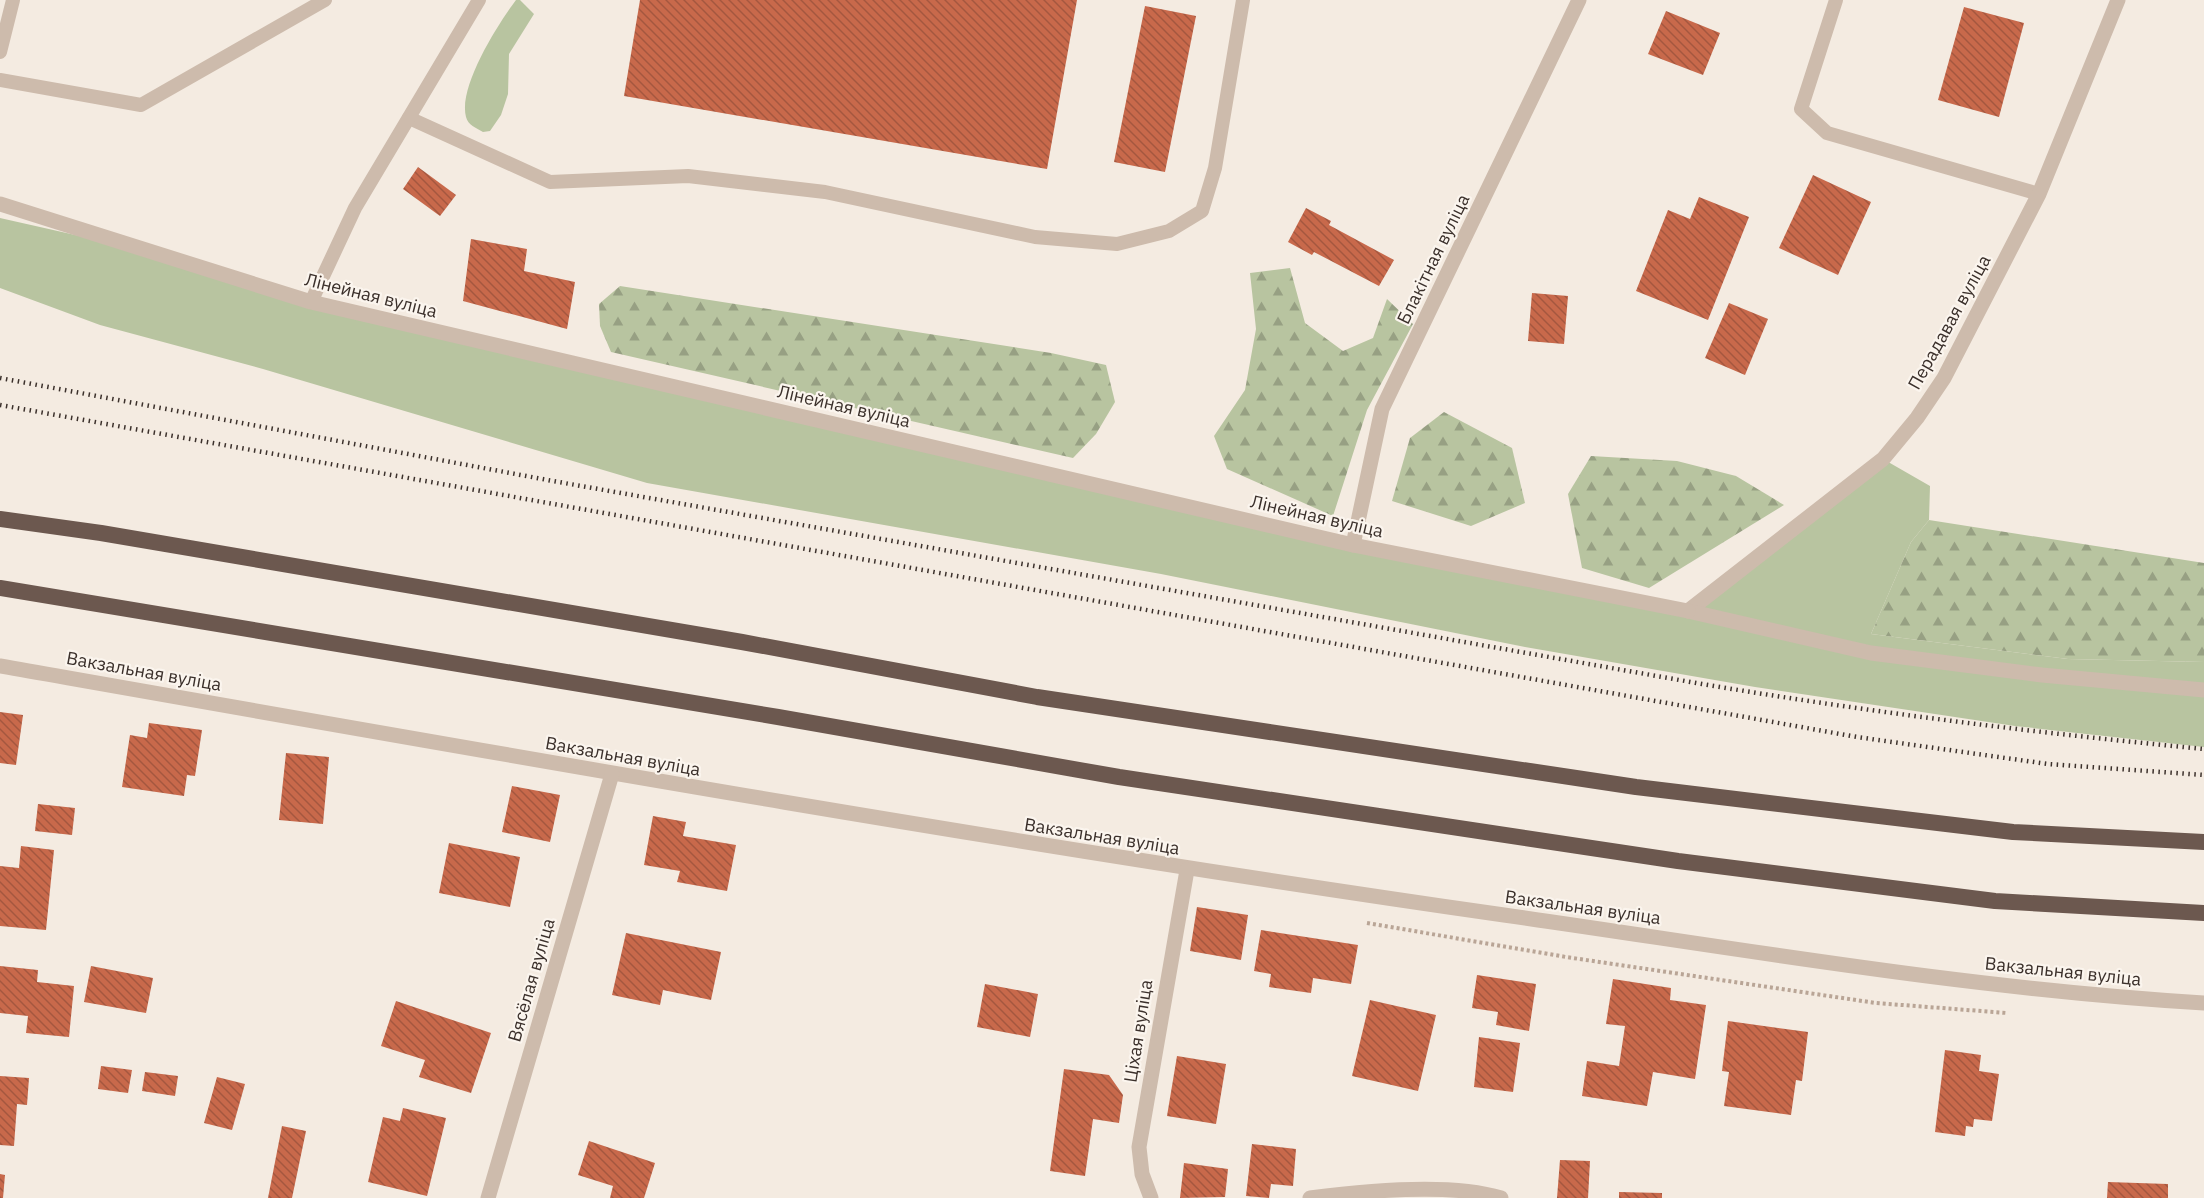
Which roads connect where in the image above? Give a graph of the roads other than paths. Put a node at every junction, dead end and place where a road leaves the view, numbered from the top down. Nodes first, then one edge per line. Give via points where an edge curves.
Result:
1 (13, 0) edge
2 (325, 0) edge
3 (479, 0) edge
4 (1243, 0) edge
5 (1579, 0) edge
6 (1836, 0) edge
7 (2118, 0) edge
8 (0, 52) edge
9 (0, 80) edge
10 (409, 118) junction
11 (2039, 194) junction
12 (0, 204) edge
13 (311, 302) junction
14 (0, 519) edge
15 (1353, 545) junction
16 (0, 588) edge
17 (1688, 611) junction
18 (0, 666) edge
19 (2204, 690) edge
20 (612, 774) junction
21 (2204, 842) edge
22 (1187, 870) junction
23 (2204, 913) edge
24 (2204, 1003) edge
25 (488, 1198) edge
26 (1151, 1198) edge
27 (1310, 1198) edge
28 (1500, 1198) edge

1 - 8 lane
2 - 9 lane via 141,105
3 - 10 lane
4 - 10 lane via 1215,168 1202,211 1169,231 1117,244 1035,237 825,192 688,176 550,182
5 - 15 street, Блакітная вуліца via 1382,409
6 - 11 lane via 1801,109 1827,133
7 - 11 street, Перадавая вуліца
10 - 13 lane via 355,208
11 - 17 street, Перадавая вуліца via 1944,378 1883,459
12 - 13 street, Лінейная вуліца
13 - 15 street, Лінейная вуліца
14 - 21 highway via 718,638 1037,697 1636,788 2013,832
15 - 17 street, Лінейная вуліца
16 - 23 highway via 1119,777 1678,861 1995,901
17 - 19 street, Лінейная вуліца via 1871,653
18 - 20 street, Вакзальная вуліца
20 - 22 street, Вакзальная вуліца
20 - 25 street, Вясёлая вуліца
22 - 24 street, Вакзальная вуліца via 1938,977 2092,996
22 - 26 street, Ціхая вуліца via 1139,1147 1142,1174
27 - 28 street via 1369,1190 1450,1191

